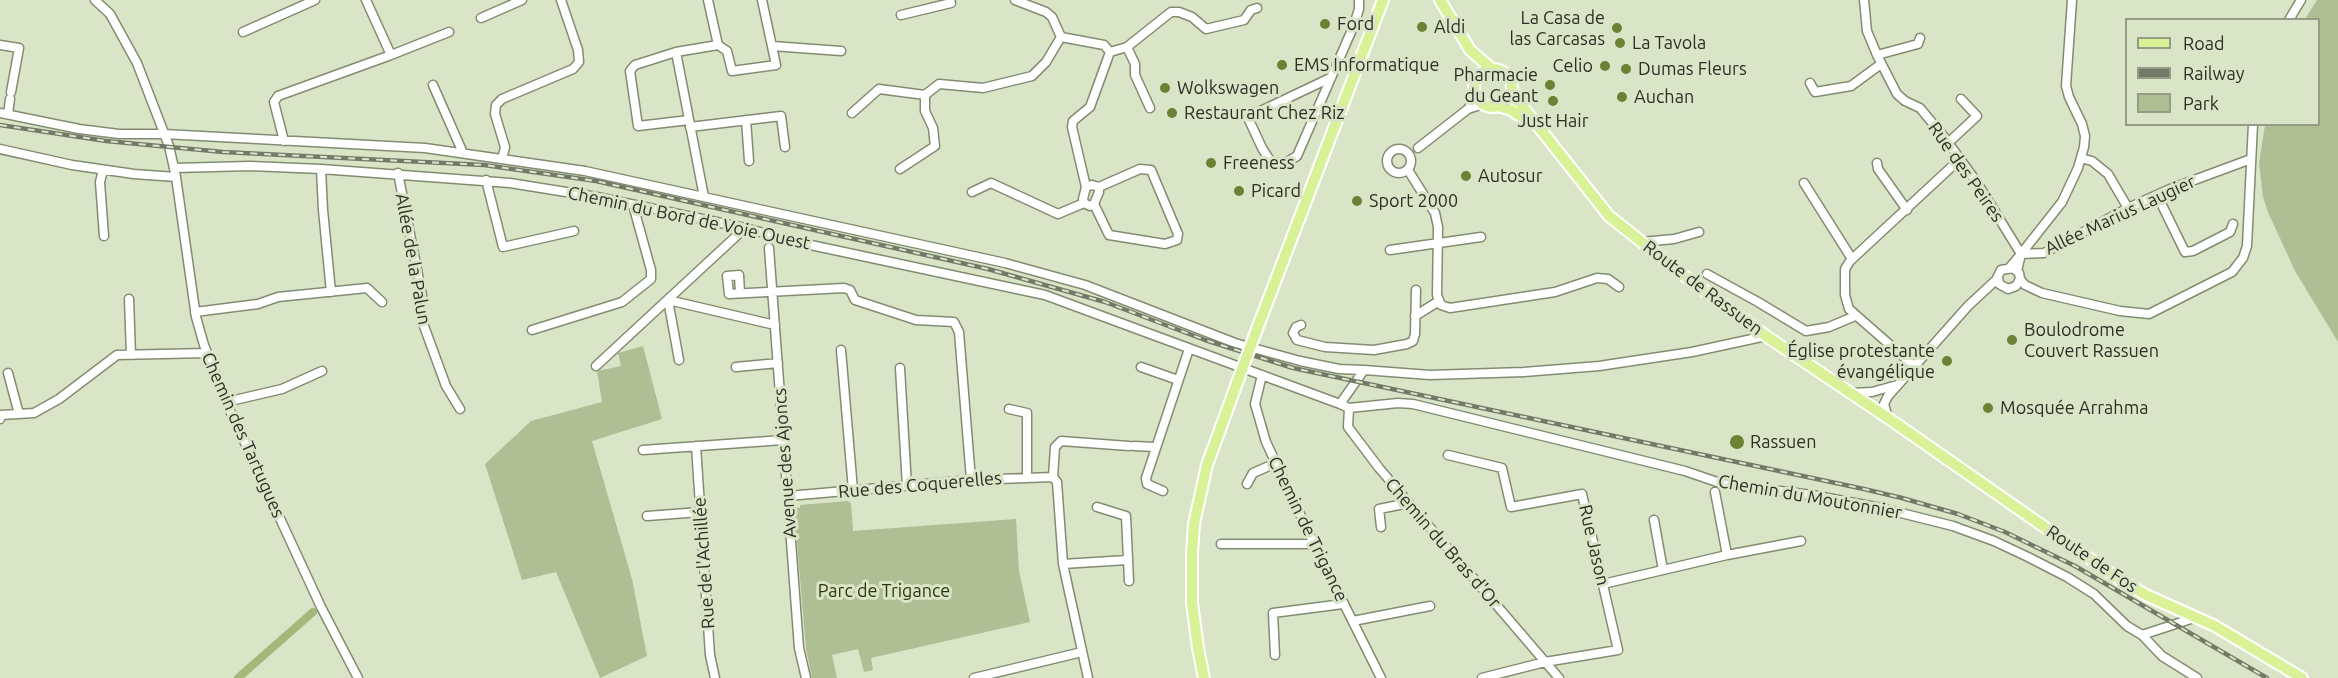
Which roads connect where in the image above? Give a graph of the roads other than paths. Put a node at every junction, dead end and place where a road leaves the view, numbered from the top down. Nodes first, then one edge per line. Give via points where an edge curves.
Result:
1 (95, 0) edge
2 (315, 0) edge
3 (366, 0) edge
4 (522, 0) edge
5 (561, 0) edge
6 (708, 0) edge
7 (762, 0) edge
8 (950, 0) edge
9 (1015, 0) edge
10 (1359, 0) edge
11 (1383, 0) edge
12 (1440, 0) edge
13 (1864, 0) edge
14 (2072, 0) edge
15 (2301, 0) edge
16 (1257, 8) dead end
17 (901, 15) dead end
18 (482, 18) dead end
19 (2290, 18) edge
20 (243, 32) dead end
21 (449, 32) dead end
22 (1060, 37) junction
23 (1920, 38) dead end
24 (0, 45) edge
25 (718, 45) junction
26 (772, 46) junction
27 (1127, 47) junction
28 (1470, 50) junction
29 (841, 51) dead end
30 (676, 52) junction
31 (1110, 52) junction
32 (391, 55) junction
33 (1877, 55) junction
34 (1881, 64) junction
35 (1492, 69) junction
36 (1330, 78) junction
37 (1477, 78) junction
38 (1810, 83) dead end
39 (433, 85) dead end
40 (1511, 93) junction
41 (926, 95) junction
42 (1961, 99) dead end
43 (1479, 100) junction
44 (1500, 106) junction
45 (1150, 108) dead end
46 (852, 113) dead end
47 (4, 114) edge
48 (746, 120) junction
49 (689, 123) junction
50 (2253, 126) edge
51 (1538, 128) junction
52 (164, 134) junction
53 (284, 141) junction
54 (1948, 143) junction
55 (785, 147) dead end
56 (0, 149) edge
57 (463, 153) junction
58 (1408, 154) junction
59 (2081, 158) junction
60 (502, 159) junction
61 (1960, 159) junction
62 (2251, 159) junction
63 (750, 161) dead end
64 (1876, 163) dead end
65 (321, 169) junction
66 (900, 169) dead end
67 (103, 170) junction
68 (1408, 170) junction
69 (176, 173) junction
70 (398, 173) junction
71 (486, 180) junction
72 (1804, 183) dead end
73 (1086, 187) junction
74 (1099, 187) junction
75 (972, 192) dead end
76 (2157, 195) junction
77 (704, 197) junction
78 (1084, 203) junction
79 (1094, 204) junction
80 (633, 205) junction
81 (2128, 207) junction
82 (1907, 210) junction
83 (2233, 224) dead end
84 (745, 228) junction
85 (574, 231) dead end
86 (1699, 232) dead end
87 (104, 236) dead end
88 (1481, 237) dead end
89 (1437, 242) junction
90 (1640, 242) junction
91 (769, 248) dead end
92 (1390, 250) dead end
93 (2021, 254) junction
94 (1852, 259) junction
95 (2016, 272) junction
96 (1707, 274) dead end
97 (1998, 278) junction
98 (1618, 287) dead end
99 (1987, 288) junction
100 (2004, 288) junction
101 (2013, 288) junction
102 (1416, 290) dead end
103 (331, 291) junction
104 (773, 291) junction
105 (740, 293) dead end
106 (2042, 293) junction
107 (129, 299) dead end
108 (668, 300) junction
109 (1439, 301) junction
110 (382, 302) dead end
111 (195, 312) junction
112 (1415, 316) junction
113 (1855, 316) junction
114 (775, 325) junction
115 (1301, 325) dead end
116 (532, 330) dead end
117 (1766, 336) junction
118 (1189, 349) junction
119 (841, 350) dead end
120 (207, 353) junction
121 (131, 355) junction
122 (680, 360) dead end
123 (778, 363) junction
124 (596, 366) dead end
125 (1914, 366) junction
126 (736, 367) dead end
127 (1141, 367) dead end
128 (900, 368) dead end
129 (1364, 370) junction
130 (322, 371) dead end
131 (8, 373) dead end
132 (1262, 375) junction
133 (1178, 380) junction
134 (1897, 384) junction
135 (1851, 393) junction
136 (226, 402) junction
137 (1344, 406) junction
138 (460, 409) dead end
139 (1009, 409) dead end
140 (19, 414) junction
141 (1891, 419) junction
142 (0, 420) edge
143 (783, 440) junction
144 (696, 446) junction
145 (1155, 447) junction
146 (643, 450) dead end
147 (1448, 455) dead end
148 (1276, 463) junction
149 (1027, 477) junction
150 (1053, 477) junction
151 (971, 480) junction
152 (1247, 484) dead end
153 (907, 486) junction
154 (852, 490) junction
155 (1163, 491) dead end
156 (1715, 492) dead end
157 (788, 496) junction
158 (1409, 503) junction
159 (1097, 507) dead end
160 (700, 512) junction
161 (647, 516) dead end
162 (1654, 520) dead end
163 (1381, 527) dead end
164 (1801, 541) dead end
165 (1221, 544) dead end
166 (1314, 544) junction
167 (1727, 555) junction
168 (1127, 560) junction
169 (1063, 564) junction
170 (1663, 570) junction
171 (1129, 581) dead end
172 (1603, 584) junction
173 (1343, 604) junction
174 (1430, 606) dead end
175 (2197, 617) junction
176 (1353, 621) junction
177 (2142, 635) junction
178 (1082, 652) junction
179 (1275, 655) dead end
180 (1545, 662) junction
181 (358, 678) edge
182 (715, 678) edge
183 (806, 678) edge
184 (974, 678) edge
185 (1088, 678) edge
186 (1204, 678) edge
187 (1381, 678) edge
188 (1482, 678) edge
189 (1560, 678) edge
190 (2197, 678) edge
191 (2302, 678) edge

1 - 52 street, Chemin des Tartugues via 110,14 137,63
2 - 20 street
3 - 32 street
4 - 18 street
5 - 60 street via 579,62 573,69 496,105 505,147
6 - 25 street
7 - 26 street
8 - 17 street via 951,3
9 - 22 street via 1046,12
10 - 36 street via 1354,25
11 - 186 main road, bridge via 1207,465 1192,553 1192,603
12 - 28 main road
13 - 33 street, Rue des Peires via 1867,31
14 - 59 street via 2066,86 2085,136
15 - 19 street
16 - 27 street via 1245,20 1206,29 1192,16 1171,12
21 - 32 street
22 - 31 street via 1104,45
22 - 41 street via 1046,62 1032,76 983,88 939,84
23 - 33 street via 1918,44
24 - 47 street via 19,48
25 - 26 street via 727,51 732,71 776,65
25 - 30 street
26 - 29 street
27 - 31 street
27 - 45 street
28 - 35 main road
28 - 37 main road
30 - 49 street
30 - 49 street via 635,65 630,71 638,126
31 - 73 street via 1090,106 1073,121
32 - 53 street via 278,96 274,102
33 - 34 street, Rue des Peires
34 - 38 street via 1851,86 1815,92
34 - 54 street, Rue des Peires via 1897,94 1920,108
35 - 37 main road
35 - 40 main road via 1507,75
36 - 36 street via 1250,116 1262,148 1274,164 1297,156
37 - 43 main road via 1474,88
39 - 57 street
40 - 44 main road
40 - 51 main road, Route de Rassuen
41 - 46 street via 879,90
41 - 66 street via 925,111 933,128 934,146
42 - 54 street via 1977,116
43 - 44 main road via 1491,107
43 - 58 street
44 - 51 main road, Route de Rassuen
47 - 52 street via 109,133
48 - 49 street
48 - 55 street via 781,117
48 - 63 street
49 - 77 street
50 - 62 street
51 - 90 main road, Route de Rassuen via 1597,203
52 - 53 street
52 - 69 street, Chemin des Tartugues
53 - 57 street
54 - 61 street, Rue des Peires
56 - 67 street, Chemin du Bord de Voie Ouest
57 - 60 street
58 - 68 street
58 - 68 street via 1394,150 1387,162 1395,173
59 - 81 street via 2092,161 2108,174
59 - 93 street via 2062,202
60 - 77 street via 585,171
61 - 82 street
61 - 93 street, Rue des Peires
62 - 76 street, Allée Marius Laugier
62 - 106 street via 2247,246 2232,273 2149,314
64 - 82 street
65 - 69 street, Chemin du Bord de Voie Ouest via 250,166
65 - 70 street, Chemin du Bord de Voie Ouest
65 - 103 street
67 - 69 street, Chemin du Bord de Voie Ouest
67 - 87 street via 100,182
68 - 89 street via 1435,213
69 - 111 street, Chemin des Tartugues
70 - 71 street, Chemin du Bord de Voie Ouest
70 - 138 street, Allée de la Palun via 422,295 420,318 446,386
71 - 80 street, Chemin du Bord de Voie Ouest
71 - 85 street via 503,247
72 - 94 street
73 - 74 street
73 - 78 street
74 - 79 street
74 - 79 street via 1140,169 1151,170 1178,234 1177,240 1165,244 1109,235
75 - 78 street via 991,183 1058,214
76 - 81 street, Allée Marius Laugier
76 - 83 street via 2185,252 2230,232
77 - 129 street via 1005,263 1085,285 1235,343 1300,361
78 - 79 street
80 - 84 street, Chemin du Bord de Voie Ouest
80 - 116 street via 651,279 622,302
81 - 93 street, Allée Marius Laugier via 2044,252
82 - 94 street
84 - 108 street
84 - 118 street, Chemin du Bord de Voie Ouest via 1045,295
86 - 90 street
88 - 89 street
89 - 92 street
89 - 109 street
90 - 117 main road, Route de Rassuen
91 - 104 street, Avenue des Ajoncs
93 - 95 street
94 - 113 street via 1844,279 1846,303
95 - 97 street via 2001,270
95 - 101 street
95 - 106 street via 2025,285
96 - 113 street via 1806,331
97 - 99 street
97 - 100 street
98 - 109 street via 1608,279 1596,278 1555,292 1485,303 1450,308
99 - 100 street
99 - 125 street
100 - 101 street
101 - 106 street
102 - 112 street
103 - 110 street via 367,288
103 - 111 street
104 - 105 street
104 - 114 street, Avenue des Ajoncs
104 - 151 street via 844,288 850,290 855,300 916,320 954,322 959,332
107 - 121 street
108 - 114 street
108 - 122 street
108 - 124 street
109 - 112 street
111 - 120 street, Chemin des Tartugues
112 - 115 street via 1413,341 1374,350 1335,348 1297,340 1293,333
113 - 125 street
114 - 123 street, Avenue des Ajoncs
117 - 129 street via 1599,366 1430,375
117 - 135 main road, Route de Rassuen
118 - 132 street, Chemin du Bord de Voie Ouest
118 - 133 street
119 - 154 street
120 - 121 street
120 - 136 street, Chemin des Tartugues
121 - 140 street via 117,356 34,413
123 - 126 street
123 - 143 street, Avenue des Ajoncs
125 - 134 street
127 - 133 street
128 - 153 street
129 - 137 street
130 - 136 street via 282,388
131 - 140 street
132 - 137 street, Chemin du Bord de Voie Ouest
132 - 148 street, Chemin de Trigance via 1255,404
133 - 145 street
134 - 135 street via 1872,392
134 - 141 street via 1884,404
135 - 141 main road, Route de Rassuen
136 - 181 street, Chemin des Tartugues
137 - 158 street, Chemin du Bras d'Or via 1348,426
137 - 177 street, Chemin du Moutonnier via 1413,404 1685,471 1723,484 1812,495 1953,526 1994,541 2067,577 2094,594
139 - 149 street via 1027,413
140 - 142 street via 2,415
141 - 175 main road, Route de Fos via 2119,579
143 - 144 street
143 - 157 street, Avenue des Ajoncs
144 - 146 street
144 - 160 street, Rue de l'Achillée
145 - 150 street via 1058,442
145 - 155 street via 1147,484
147 - 172 street, Rue Jason via 1502,468 1512,507 1582,494
148 - 152 street via 1253,473
148 - 166 street, Chemin de Trigance
149 - 150 street, Rue des Coquerelles
149 - 151 street, Rue des Coquerelles
150 - 169 street via 1057,482
151 - 153 street, Rue des Coquerelles
153 - 154 street, Rue des Coquerelles
154 - 157 street, Rue des Coquerelles
156 - 167 street
157 - 183 street, Avenue des Ajoncs via 800,648
158 - 163 street via 1379,509
158 - 180 street, Chemin du Bras d'Or
159 - 168 street via 1126,516
160 - 161 street
160 - 182 street, Rue de l'Achillée
162 - 170 street
164 - 167 street
165 - 166 street
166 - 173 street, Chemin de Trigance
167 - 170 street
168 - 169 street
168 - 171 street
169 - 178 street
170 - 172 street
172 - 180 street, Rue Jason via 1618,650
173 - 176 street, Chemin de Trigance
173 - 179 street via 1273,613
174 - 176 street
175 - 177 street
175 - 191 main road, Route de Fos
176 - 187 street, Chemin de Trigance
177 - 190 street, Chemin du Moutonnier via 2162,656
178 - 184 street
178 - 185 street
180 - 188 street
180 - 189 street, Chemin du Bras d'Or

